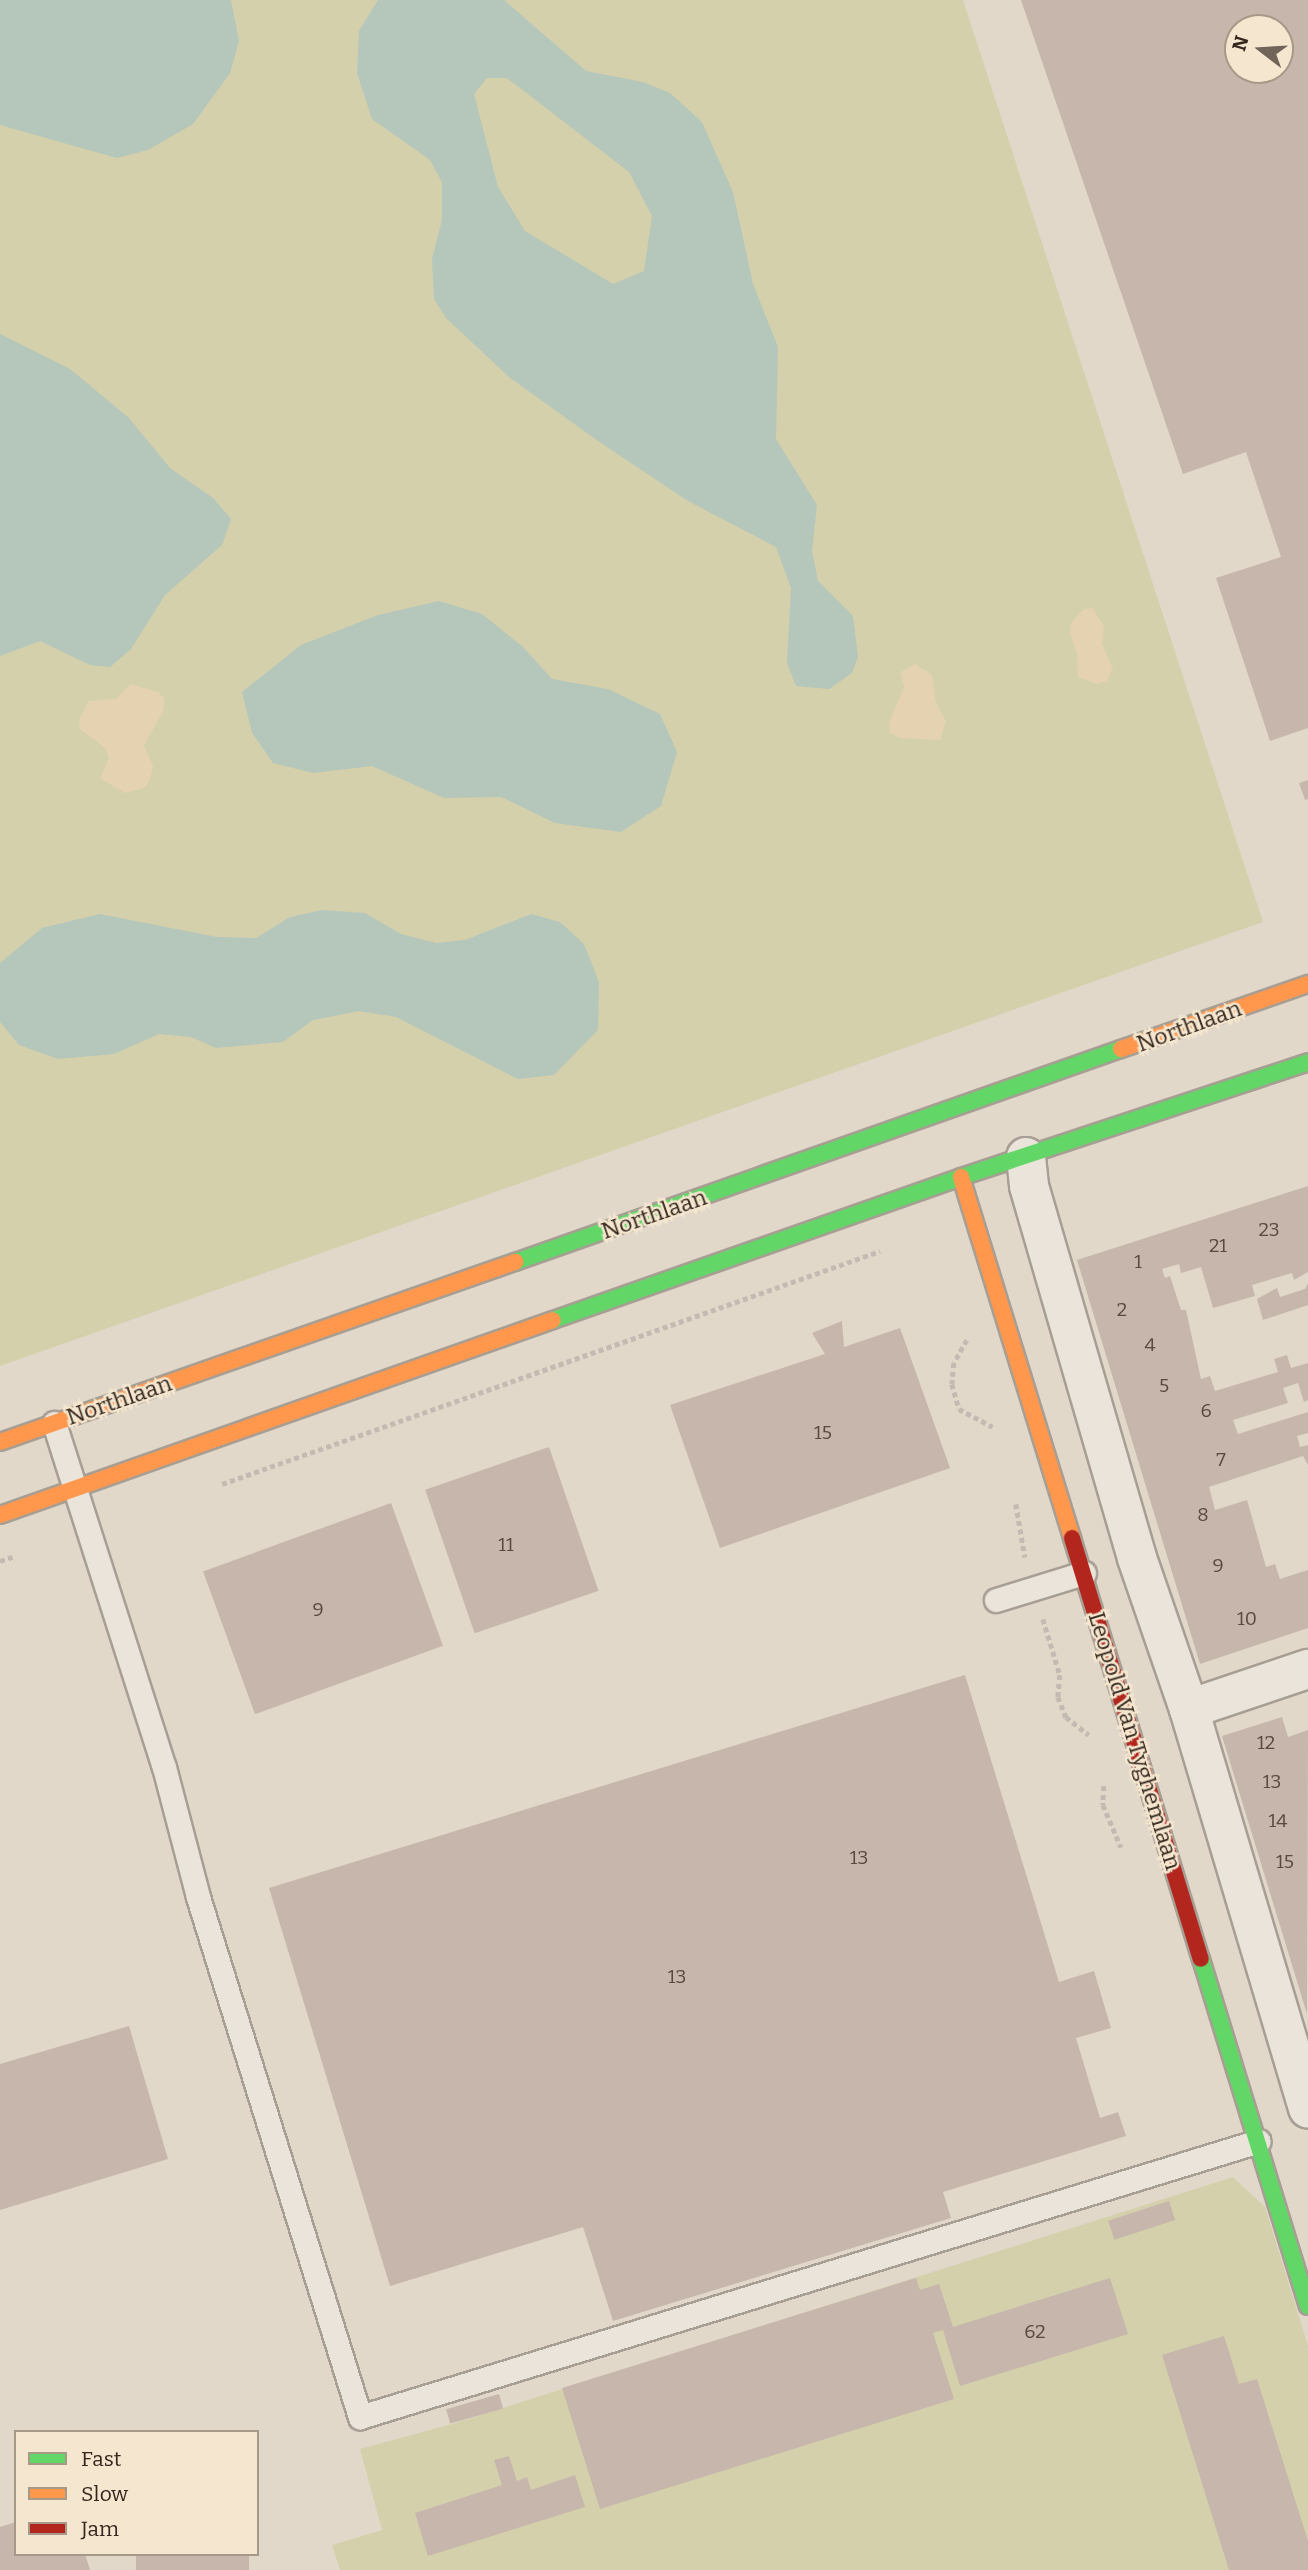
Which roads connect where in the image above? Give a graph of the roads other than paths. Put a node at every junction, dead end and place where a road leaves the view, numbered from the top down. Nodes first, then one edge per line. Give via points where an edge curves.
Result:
1 (1308, 984) edge
2 (1308, 1062) edge
3 (1026, 1157) junction
4 (961, 1177) junction
5 (54, 1423) junction
6 (0, 1442) edge
7 (78, 1488) junction
8 (0, 1515) edge
9 (1084, 1573) junction
10 (996, 1600) dead end
11 (1308, 1669) edge
12 (1189, 1709) junction
13 (1308, 2109) edge
14 (1259, 2141) junction
15 (1308, 2306) edge

1 - 5 main road, Northlaan
2 - 3 main road
3 - 4 main road
3 - 12 street via 1029,1186 1133,1545
4 - 7 main road
4 - 9 main road, Leopold Van Tyghemlaan
5 - 6 main road, Northlaan
5 - 7 lane
7 - 8 main road
7 - 14 lane via 164,1766 202,1911 360,2417
9 - 10 lane
9 - 14 main road, Leopold Van Tyghemlaan
11 - 12 street
12 - 13 street
14 - 15 main road, Leopold Van Tyghemlaan

